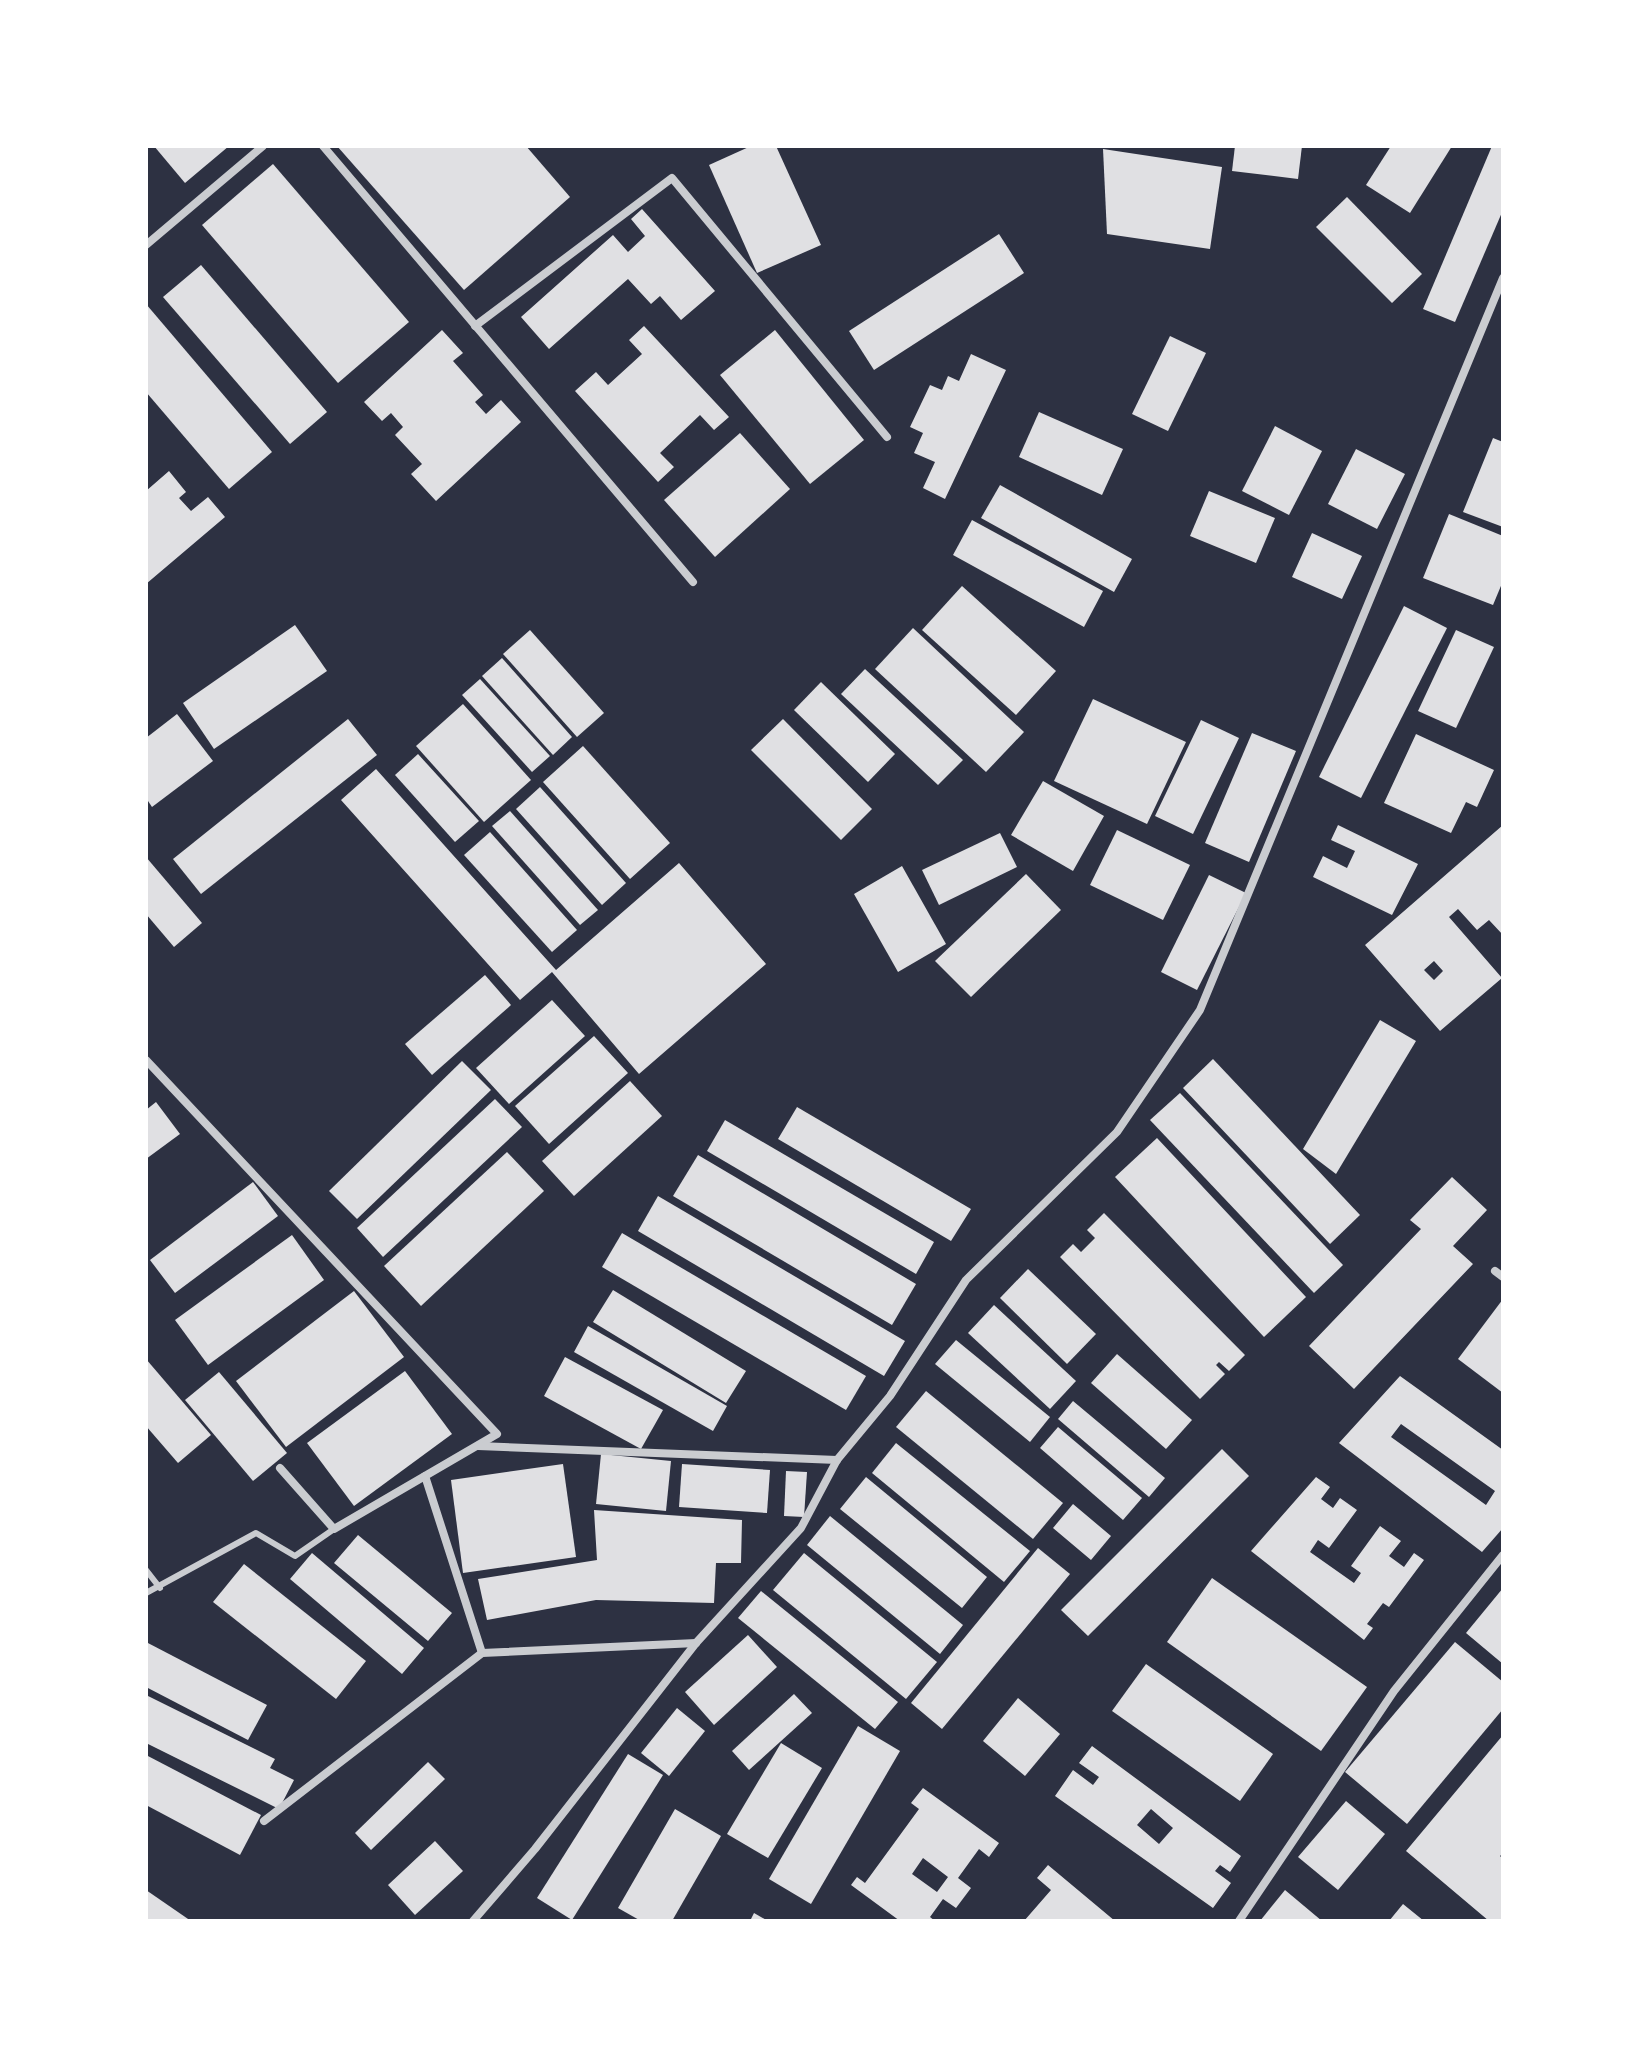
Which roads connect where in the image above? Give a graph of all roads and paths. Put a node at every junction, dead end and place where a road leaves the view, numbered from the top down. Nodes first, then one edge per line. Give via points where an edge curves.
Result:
1 (263, 146) edge
2 (323, 146) edge
3 (146, 245) edge
4 (1503, 278) edge
5 (475, 326) junction
6 (887, 437) dead end
7 (693, 582) dead end
8 (146, 1060) edge
9 (1495, 1271) dead end
10 (1503, 1277) edge
11 (476, 1446) junction
12 (837, 1460) junction
13 (280, 1468) dead end
14 (425, 1476) junction
15 (334, 1529) junction
16 (1503, 1555) edge
17 (146, 1570) edge
18 (160, 1588) junction
19 (146, 1593) edge
20 (696, 1643) junction
21 (482, 1653) junction
22 (264, 1821) dead end
23 (473, 1921) edge
24 (1239, 1921) edge

1 - 3 street
2 - 5 street
4 - 12 street via 1200,1010 1117,1132 966,1280 890,1396
5 - 6 street via 672,178
5 - 7 street
8 - 11 street via 497,1434
9 - 10 street
11 - 12 street
11 - 14 street
12 - 20 street via 801,1528
13 - 15 street
14 - 15 street
14 - 21 street
15 - 18 lane via 295,1556 256,1533
16 - 24 street via 1394,1691
17 - 18 lane
18 - 19 lane
20 - 21 street
20 - 23 street
21 - 22 street

